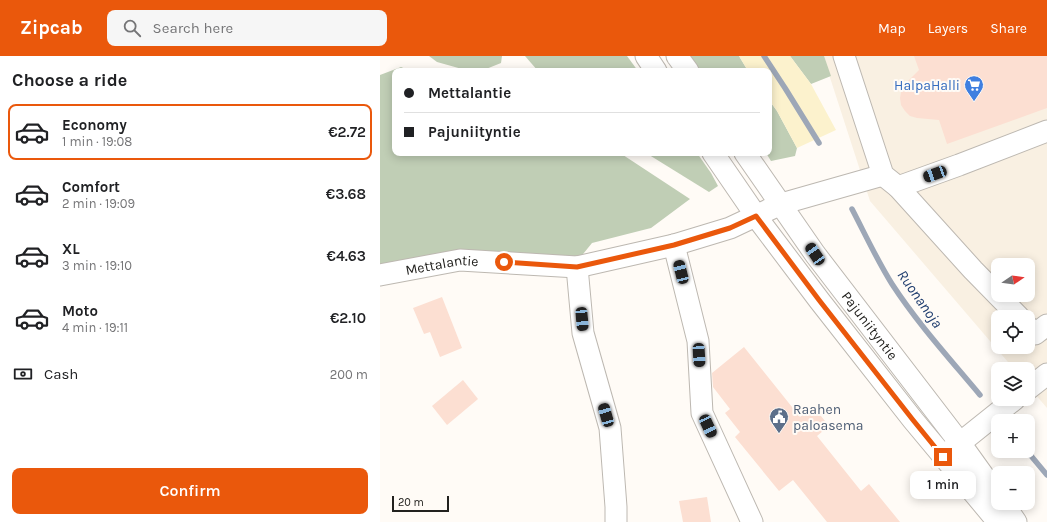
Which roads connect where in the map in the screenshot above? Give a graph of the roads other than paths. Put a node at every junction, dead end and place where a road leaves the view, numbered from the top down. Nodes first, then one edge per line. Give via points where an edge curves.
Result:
1 (646, 56) edge
2 (677, 56) edge
3 (844, 56) edge
4 (654, 68) edge
5 (686, 68) edge
6 (1047, 131) edge
7 (715, 156) edge
8 (747, 156) edge
9 (891, 181) junction
10 (781, 204) junction
11 (756, 216) junction
12 (674, 245) junction
13 (577, 267) junction
14 (380, 275) edge
15 (1012, 310) edge
16 (1047, 374) edge
17 (1035, 383) edge
18 (1006, 406) edge
19 (960, 443) junction
20 (943, 457) junction
21 (991, 486) edge
22 (1008, 510) edge
23 (616, 522) edge
24 (752, 522) edge
25 (998, 522) edge
26 (1016, 522) edge

1 - 4 street
2 - 5 street
3 - 9 street
6 - 9 street, Mettalantie via 959,165
7 - 11 street, Pajuniityntie
8 - 10 street, Pajuniityntie
9 - 10 street, Mettalantie
9 - 15 street
10 - 11 street, Mettalantie
10 - 19 street, Pajuniityntie via 815,254
11 - 12 street, Mettalantie via 730,228
11 - 20 street, Pajuniityntie
12 - 13 street, Mettalantie
12 - 24 street via 698,340 702,413
13 - 14 street, Mettalantie via 460,260
13 - 23 street via 583,333 610,428
16 - 17 street
18 - 19 street
19 - 20 street
19 - 21 street, Pajuniityntie
20 - 25 street, Pajuniityntie
22 - 26 street

